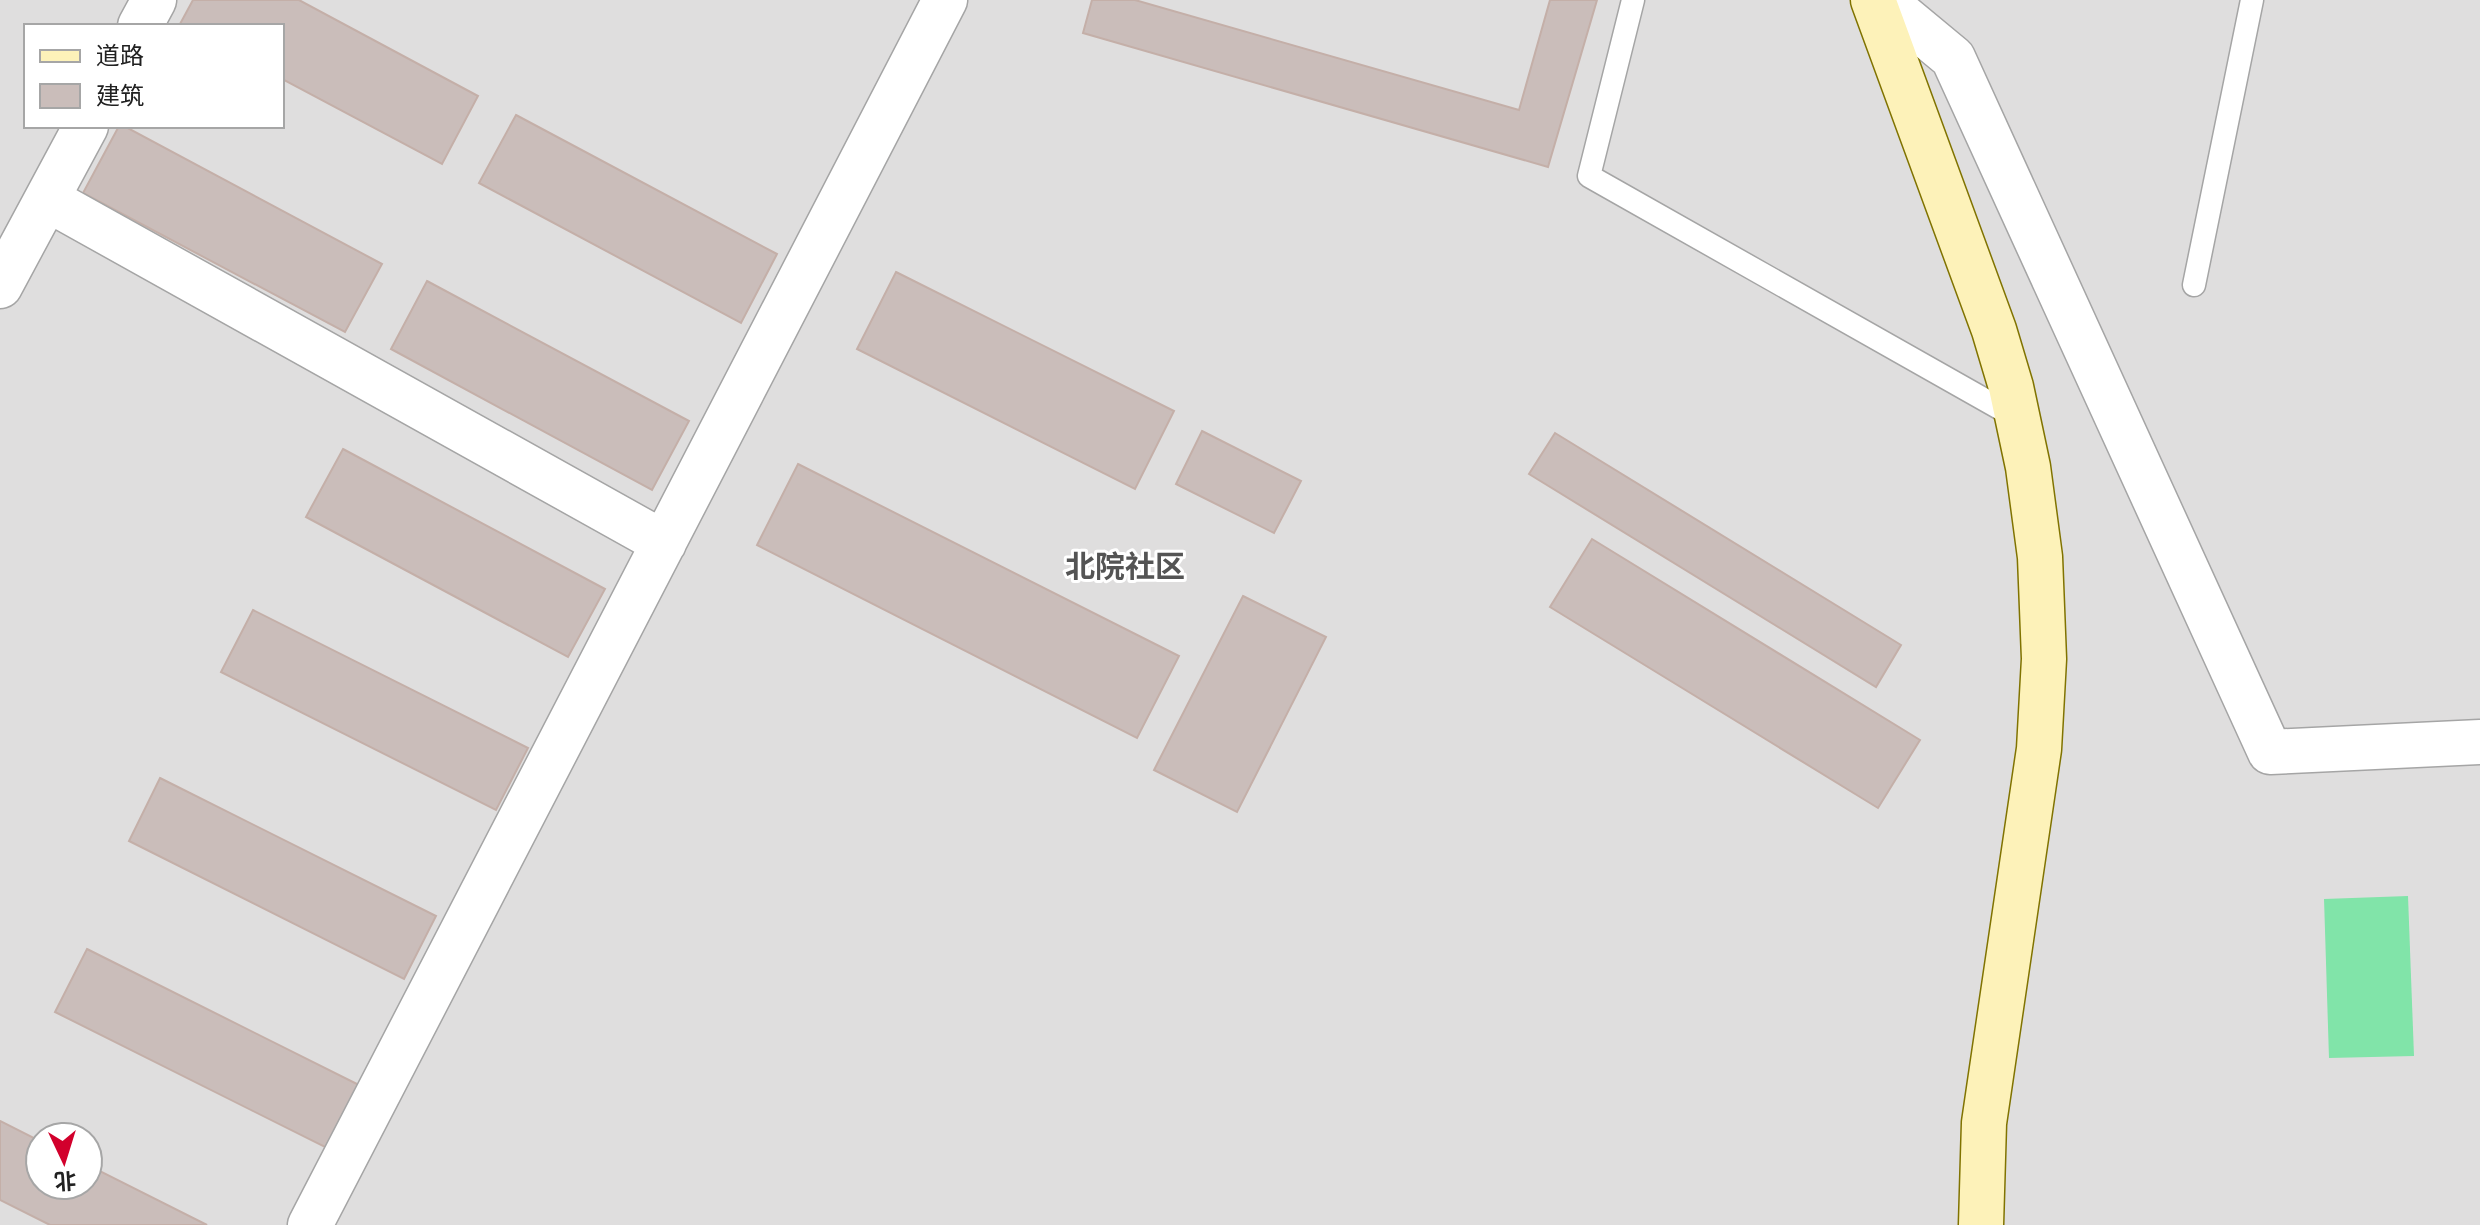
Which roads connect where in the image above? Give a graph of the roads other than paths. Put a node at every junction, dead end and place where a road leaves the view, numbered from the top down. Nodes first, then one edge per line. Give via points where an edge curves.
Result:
1 (154, 0) edge
2 (945, 0) edge
3 (1633, 0) edge
4 (1873, 0) edge
5 (1883, 0) edge
6 (2252, 0) edge
7 (141, 24) edge
8 (85, 128) edge
9 (47, 199) junction
10 (2194, 285) dead end
11 (0, 286) edge
12 (2017, 418) junction
13 (664, 543) junction
14 (2480, 742) edge
15 (310, 1225) edge
16 (1981, 1225) edge

1 - 7 street
2 - 13 street
3 - 12 lane via 1589,176
4 - 12 street via 1994,330
5 - 14 street via 1953,58 2270,752
6 - 10 lane
8 - 9 street
9 - 11 street
9 - 13 street
12 - 16 street via 2040,557 2044,659 2039,749 1984,1123
13 - 15 street

